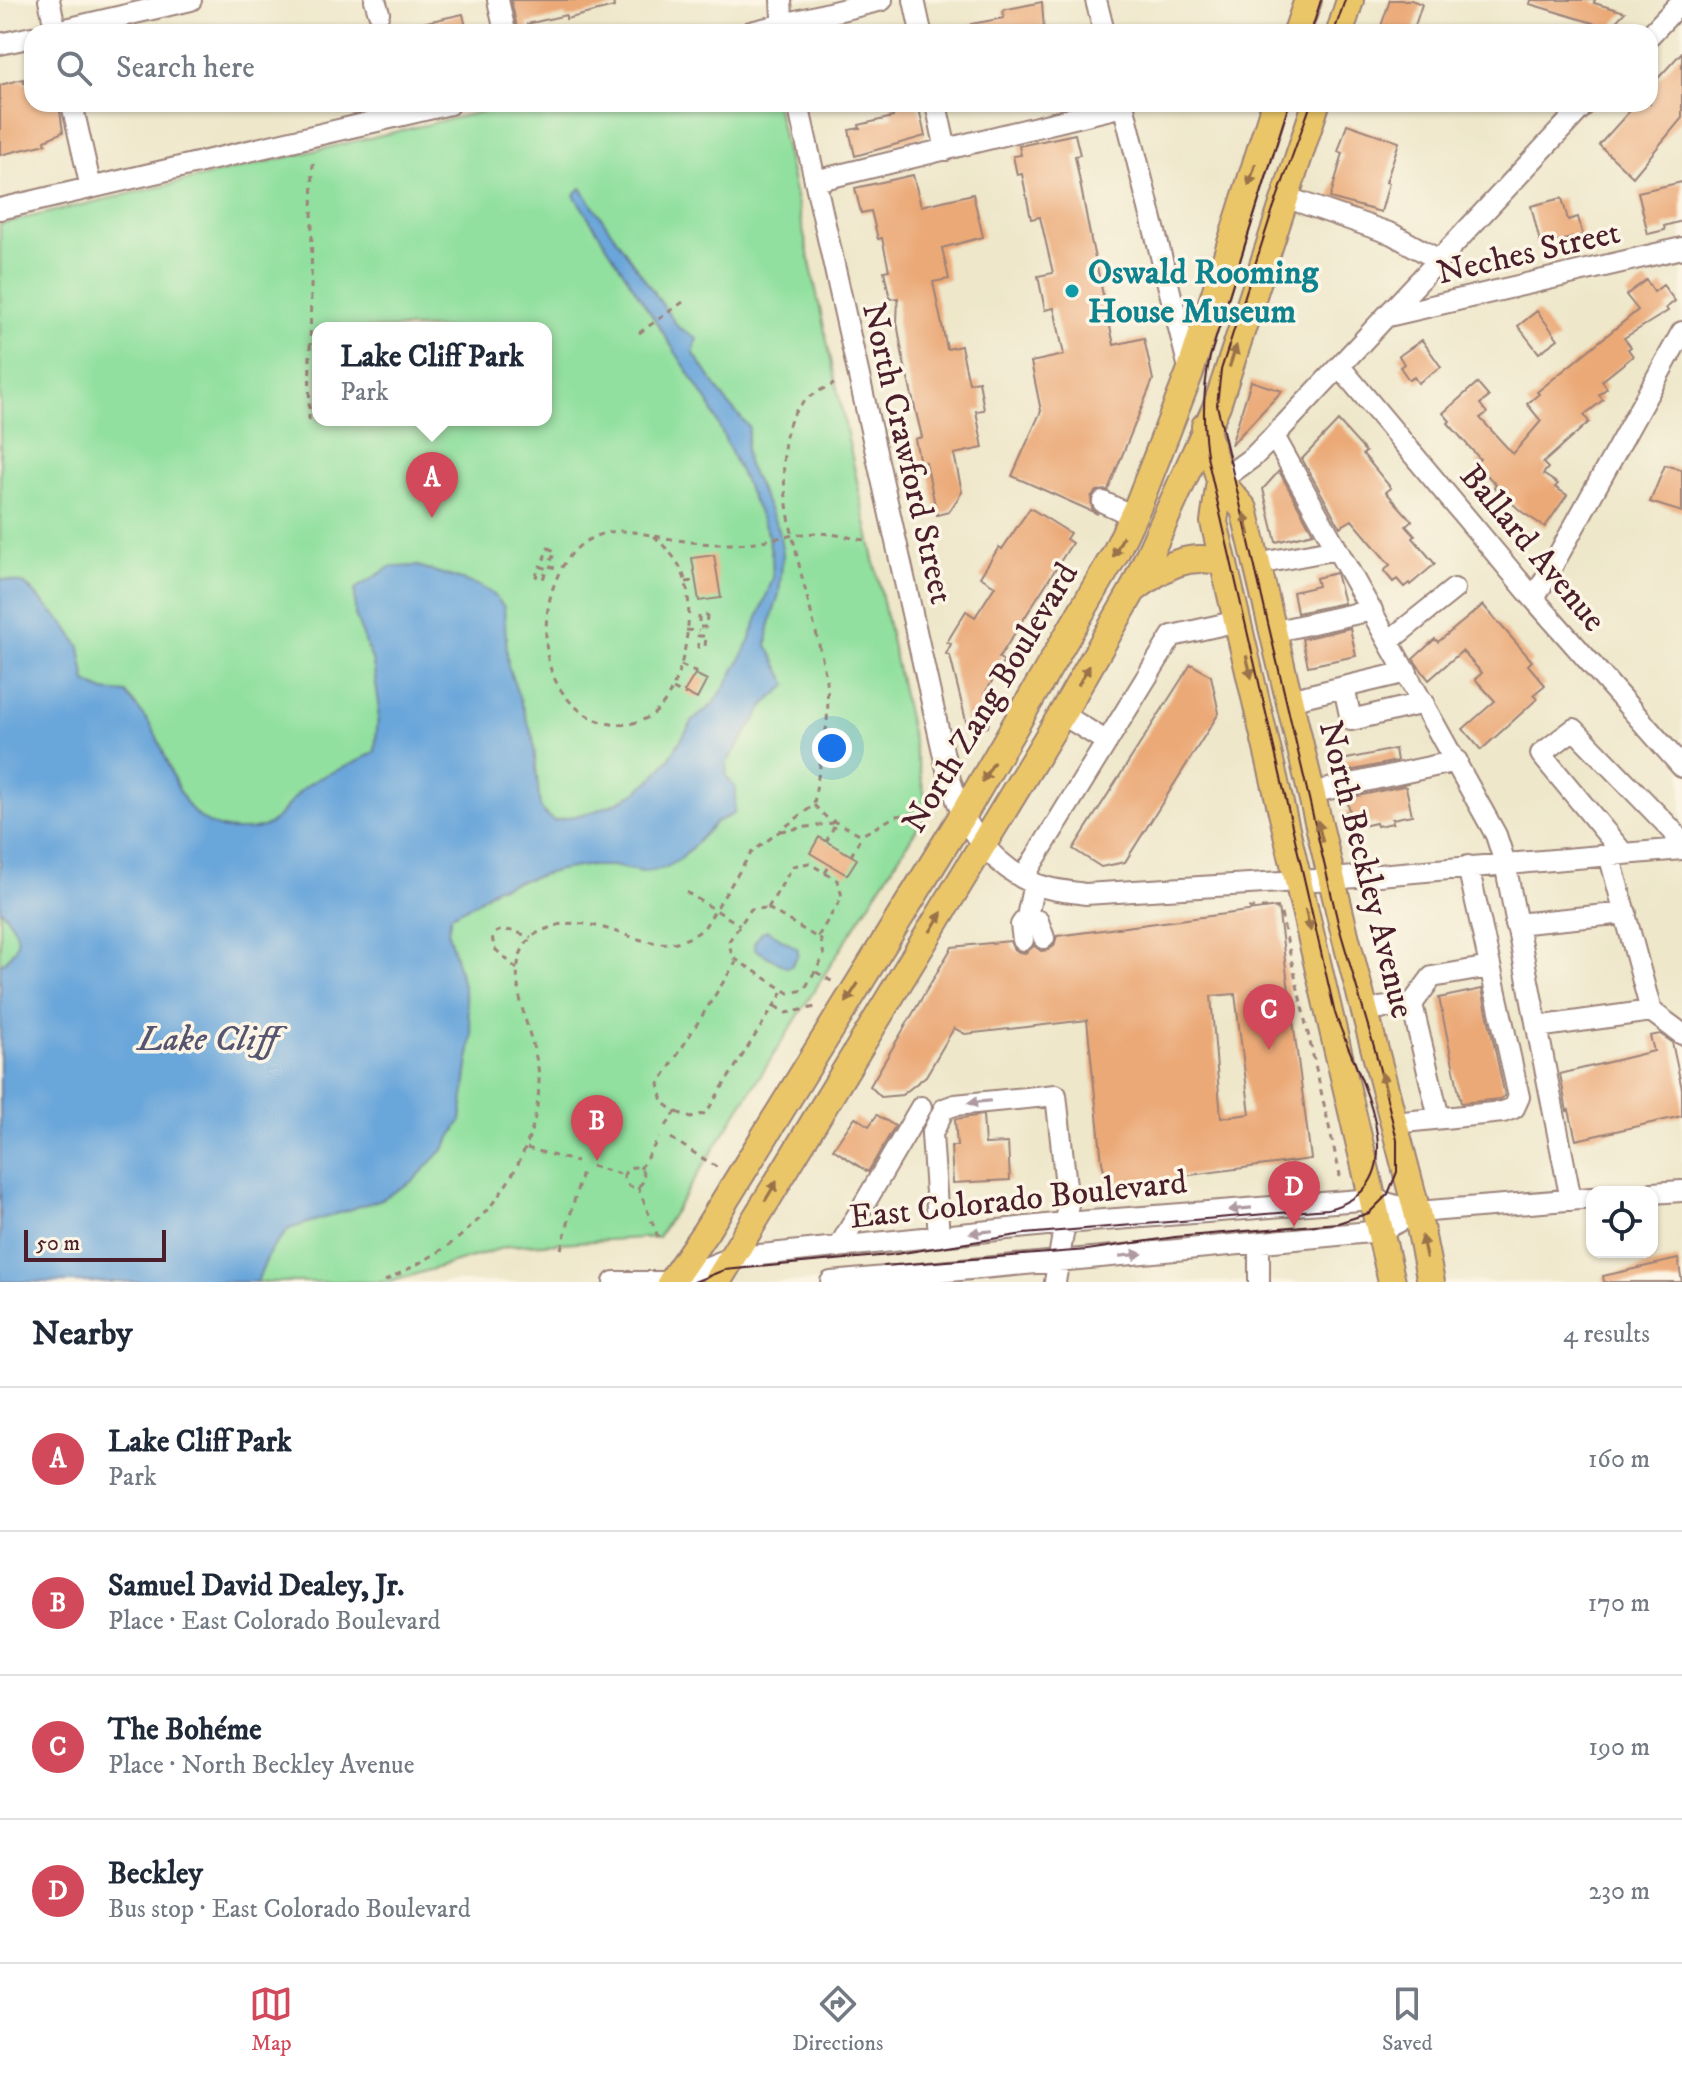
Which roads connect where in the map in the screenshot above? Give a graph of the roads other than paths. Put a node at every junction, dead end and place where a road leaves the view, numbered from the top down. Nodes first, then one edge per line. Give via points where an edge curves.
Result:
1 (49, 0) edge
2 (191, 0) edge
3 (498, 0) edge
4 (781, 0) edge
5 (882, 0) edge
6 (914, 0) edge
7 (1096, 0) edge
8 (1308, 0) edge
9 (1350, 0) edge
10 (1682, 1) edge
11 (54, 24) edge
12 (89, 24) edge
13 (503, 24) edge
14 (783, 24) edge
15 (797, 24) edge
16 (919, 24) edge
17 (1102, 24) edge
18 (1300, 24) edge
19 (1342, 24) edge
20 (1658, 26) edge
21 (24, 39) edge
22 (0, 44) edge
23 (74, 112) edge
24 (417, 112) edge
25 (800, 112) edge
26 (938, 112) edge
27 (1095, 112) edge
28 (1125, 112) edge
29 (1272, 112) edge
30 (1313, 112) edge
31 (1578, 112) edge
32 (946, 150) junction
33 (815, 181) junction
34 (91, 188) junction
35 (1285, 197) junction
36 (0, 209) edge
37 (1682, 248) edge
38 (1439, 260) junction
39 (1388, 316) junction
40 (1682, 332) edge
41 (1340, 367) junction
42 (1190, 372) junction
43 (1206, 430) junction
44 (1274, 436) junction
45 (1220, 481) junction
46 (1103, 502) dead end
47 (1133, 516) junction
48 (1337, 549) junction
49 (1224, 563) junction
50 (1257, 564) junction
51 (1454, 589) dead end
52 (1133, 590) junction
53 (1534, 599) junction
54 (1372, 610) junction
55 (1238, 621) junction
56 (1272, 632) junction
57 (1389, 641) junction
58 (1407, 672) junction
59 (1344, 687) junction
60 (1289, 700) junction
61 (1424, 703) junction
62 (1062, 714) junction
63 (1107, 742) junction
64 (1457, 761) junction
65 (1682, 767) edge
66 (1310, 793) junction
67 (963, 815) junction
68 (983, 844) junction
69 (1682, 847) edge
70 (1616, 854) junction
71 (1505, 863) junction
72 (1468, 866) junction
73 (1332, 879) junction
74 (1299, 880) junction
75 (1029, 881) junction
76 (1626, 913) junction
77 (1027, 917) junction
78 (1515, 924) junction
79 (1044, 938) dead end
80 (1023, 940) dead end
81 (1490, 967) junction
82 (1412, 1004) junction
83 (1364, 1010) junction
84 (1651, 1011) junction
85 (1537, 1027) junction
86 (1682, 1034) edge
87 (921, 1107) dead end
88 (1439, 1118) junction
89 (1394, 1123) junction
90 (1682, 1191) edge
91 (1658, 1193) edge
92 (1373, 1199) junction
93 (1586, 1199) edge
94 (1571, 1200) junction
95 (1202, 1212) junction
96 (1417, 1212) junction
97 (1065, 1223) junction
98 (1381, 1231) junction
99 (939, 1237) junction
100 (1259, 1243) junction
101 (839, 1247) junction
102 (1205, 1248) junction
103 (731, 1258) junction
104 (1056, 1272) edge
105 (842, 1281) edge
106 (614, 1282) edge
107 (674, 1282) edge
108 (717, 1282) edge
109 (1259, 1282) edge
110 (1392, 1282) edge
111 (1431, 1282) edge

1 - 11 street
2 - 12 street
3 - 13 street
4 - 14 street
5 - 15 street
6 - 16 street
7 - 17 street
8 - 18 main road
9 - 19 main road
10 - 20 street
21 - 22 street
23 - 34 street
24 - 34 street
25 - 33 street, North Crawford Street
26 - 32 street
27 - 32 street
28 - 42 street, North Beckley Avenue
29 -> 42 main road, North Zang Boulevard
30 - 35 main road, North Zang Boulevard
31 - 38 street
32 - 33 street
33 - 67 street, North Crawford Street via 948,774
34 - 36 street
35 - 38 street via 1392,234
43 -> 35 main road, North Zang Boulevard
37 - 39 street, Neches Street
38 - 39 street
39 - 41 street
40 - 53 street
41 - 44 street
41 - 53 street, Ballard Avenue
42 - 43 main road, North Beckley Avenue
42 - 47 main road, North Zang Boulevard
43 - 45 main road, North Beckley Avenue
43 - 52 main road, North Zang Boulevard
44 - 45 street
44 - 48 street
45 - 49 main road, North Beckley Avenue via 1214,522
50 -> 45 main road, North Beckley Avenue via 1244,509
46 - 47 street
47 -> 67 main road, North Zang Boulevard
48 - 50 street
48 - 54 street
49 - 52 main road via 1193,558 1177,562
49 - 55 main road, North Beckley Avenue
50 - 56 main road, North Beckley Avenue
51 - 57 street
62 -> 52 main road, North Zang Boulevard
53 - 65 street, Ballard Avenue
54 - 56 street
54 - 57 street
55 - 63 street via 1172,636
55 -> 74 main road, North Beckley Avenue
56 - 60 main road, North Beckley Avenue
57 - 58 street
58 - 59 street
58 - 61 street
59 - 60 street
59 - 61 street via 1351,720
60 - 66 main road, North Beckley Avenue
61 - 64 street
62 - 63 street
62 - 68 main road, North Zang Boulevard
63 - 75 street
64 - 66 street
64 - 71 street
73 -> 66 main road, North Beckley Avenue
67 - 68 street, North Crawford Street
67 -> 107 main road, North Zang Boulevard
68 - 75 street, North Crawford Street
103 -> 68 main road, North Zang Boulevard
69 - 70 street
69 - 70 street via 1673,831 1574,729 1541,754
70 - 71 street
70 - 76 street
71 - 72 street
71 - 78 street
72 - 73 street
72 - 81 street
73 - 74 street
73 - 83 main road, North Beckley Avenue
74 - 75 street via 1085,894
74 -> 92 main road, North Beckley Avenue
75 - 77 street
76 - 78 street
76 - 84 street
77 - 79 street via 1038,921
77 - 80 street via 1021,925
78 - 85 street
81 - 82 street via 1432,977
81 - 88 street via 1519,1097 1514,1108 1503,1112
82 - 83 street
82 - 88 street
89 -> 83 main road, North Beckley Avenue
84 - 85 street
84 - 86 street
85 - 94 street
87 - 101 street
88 - 89 street
89 - 96 main road, North Beckley Avenue
90 - 91 street
92 -> 95 street, East Colorado Boulevard
92 - 96 street
92 - 98 main road, North Beckley Avenue
93 - 94 street
94 - 96 street
95 - 97 street, East Colorado Boulevard
95 - 102 street
96 - 98 street
111 -> 96 main road, North Beckley Avenue
97 -> 99 street, East Colorado Boulevard
97 -> 99 street via 1068,1198 1056,1095 955,1105 944,1109 932,1134
97 - 104 street
98 - 100 street, East Colorado Boulevard
98 - 110 main road, North Beckley Avenue
99 - 101 street, East Colorado Boulevard
100 - 102 street, East Colorado Boulevard
100 - 109 street
101 - 103 street, East Colorado Boulevard
104 -> 102 street, East Colorado Boulevard
103 - 107 street, East Colorado Boulevard
103 - 108 main road, North Zang Boulevard
104 - 105 street, East Colorado Boulevard
106 - 107 street, East Colorado Boulevard

